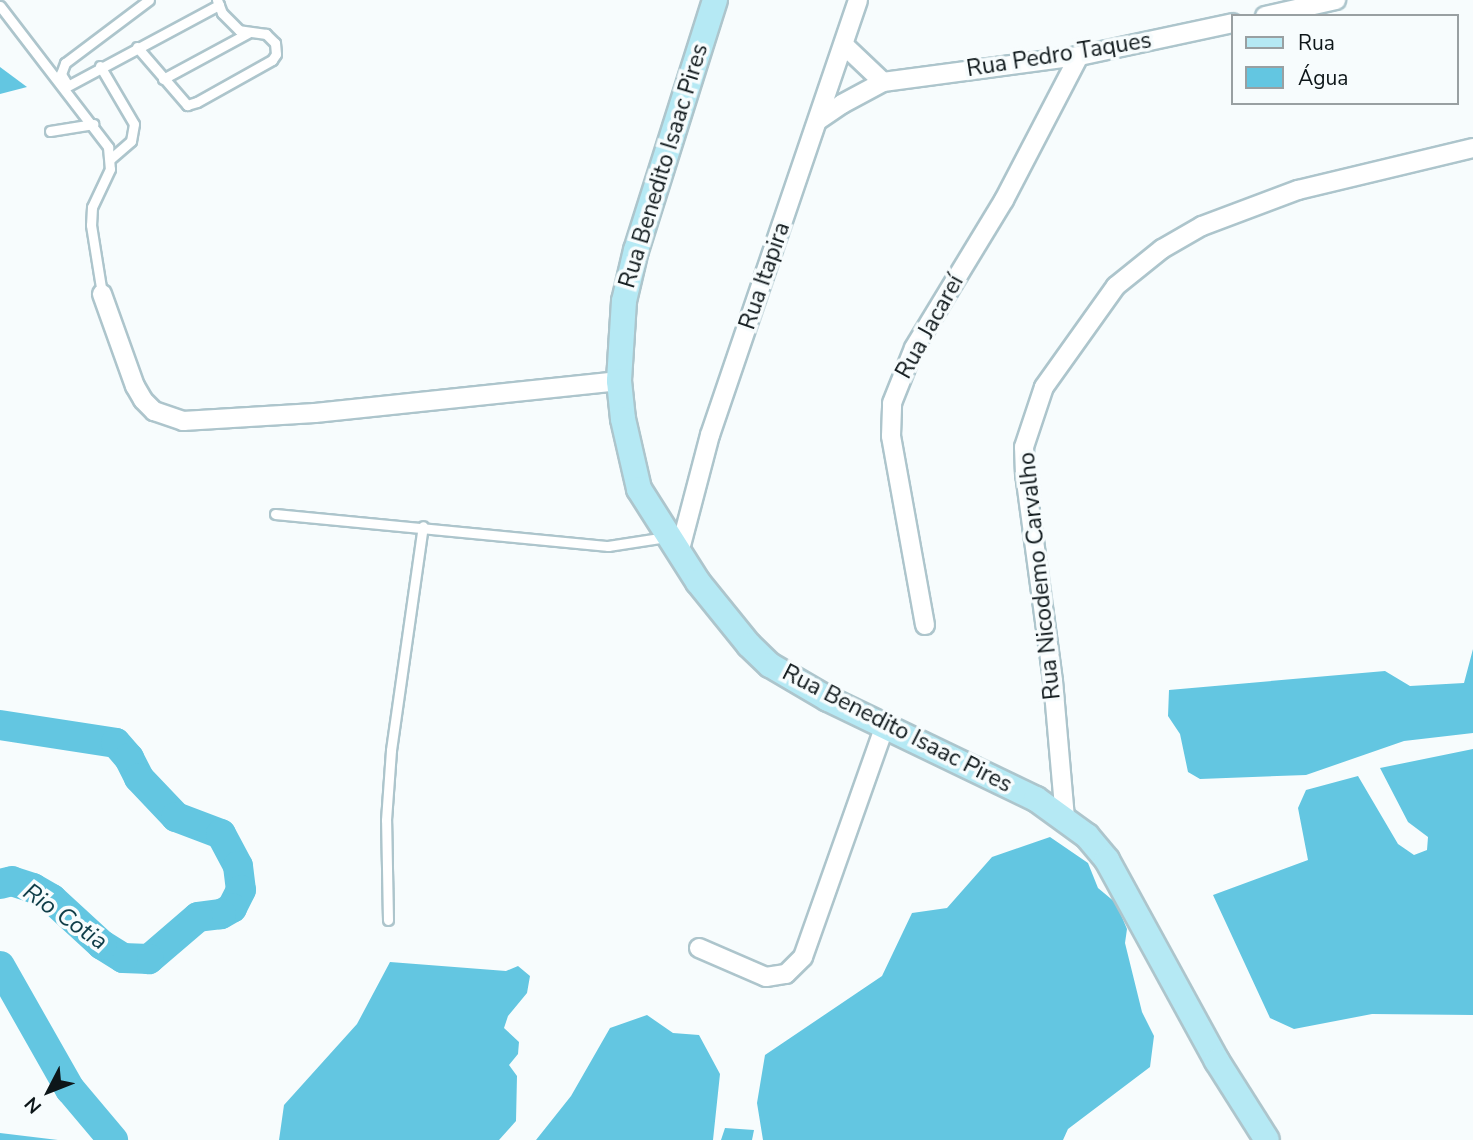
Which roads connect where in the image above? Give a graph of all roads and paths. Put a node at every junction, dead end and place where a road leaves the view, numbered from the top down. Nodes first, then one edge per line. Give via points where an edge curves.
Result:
1 (149, 0) edge
2 (715, 0) edge
3 (858, 0) edge
4 (1336, 0) edge
5 (218, 3) edge
6 (0, 6) edge
7 (1274, 14) edge
8 (1232, 23) edge
9 (250, 32) junction
10 (845, 46) junction
11 (137, 47) junction
12 (1079, 56) junction
13 (100, 66) junction
14 (163, 79) junction
15 (883, 82) junction
16 (66, 86) junction
17 (820, 119) junction
18 (93, 124) junction
19 (50, 131) dead end
20 (1473, 148) edge
21 (110, 159) junction
22 (102, 294) joint
23 (619, 381) junction
24 (275, 514) dead end
25 (423, 526) junction
26 (674, 545) junction
27 (925, 625) dead end
28 (885, 726) junction
29 (1065, 818) junction
30 (388, 920) dead end
31 (699, 948) dead end
32 (1267, 1140) edge

1 - 16 lane via 65,63 61,74
2 - 23 street, Rua Benedito Isaac Pires via 636,250 624,301
3 - 10 street, Rua Itapira
4 - 7 street
5 - 9 lane via 239,30
5 - 11 lane
6 - 16 lane
8 - 12 street, Rua Pedro Taques
9 - 14 lane
9 - 14 lane via 266,34 275,43 272,60 197,102 187,105
10 - 15 street
10 - 17 street, Rua Itapira
11 - 13 lane
11 - 14 lane
12 - 15 street, Rua Pedro Taques
12 - 27 street, Rua Jacareí via 1004,200 914,348 892,403 891,436
13 - 16 lane
13 - 21 lane via 134,124 131,141
15 - 17 street, Rua Pedro Taques
16 - 18 lane
17 - 26 street, Rua Itapira
18 - 19 lane
18 - 21 lane
20 - 29 street, Rua Nicodemo Carvalho via 1298,190 1202,226 1162,249 1116,286 1044,387 1024,446 1025,475 1053,681
21 - 22 lane via 110,169 92,207
22 - 23 street via 143,400 154,411 183,421 315,413
23 - 26 street, Rua Benedito Isaac Pires via 639,489
24 - 25 lane
25 - 26 lane via 608,546
25 - 30 lane via 389,778
26 - 28 street, Rua Benedito Isaac Pires via 735,628 770,665
28 - 29 street, Rua Benedito Isaac Pires via 975,768
28 - 31 street via 803,957 786,974 766,977
29 - 32 street, Rua Benedito Isaac Pires via 1107,860 1217,1060

